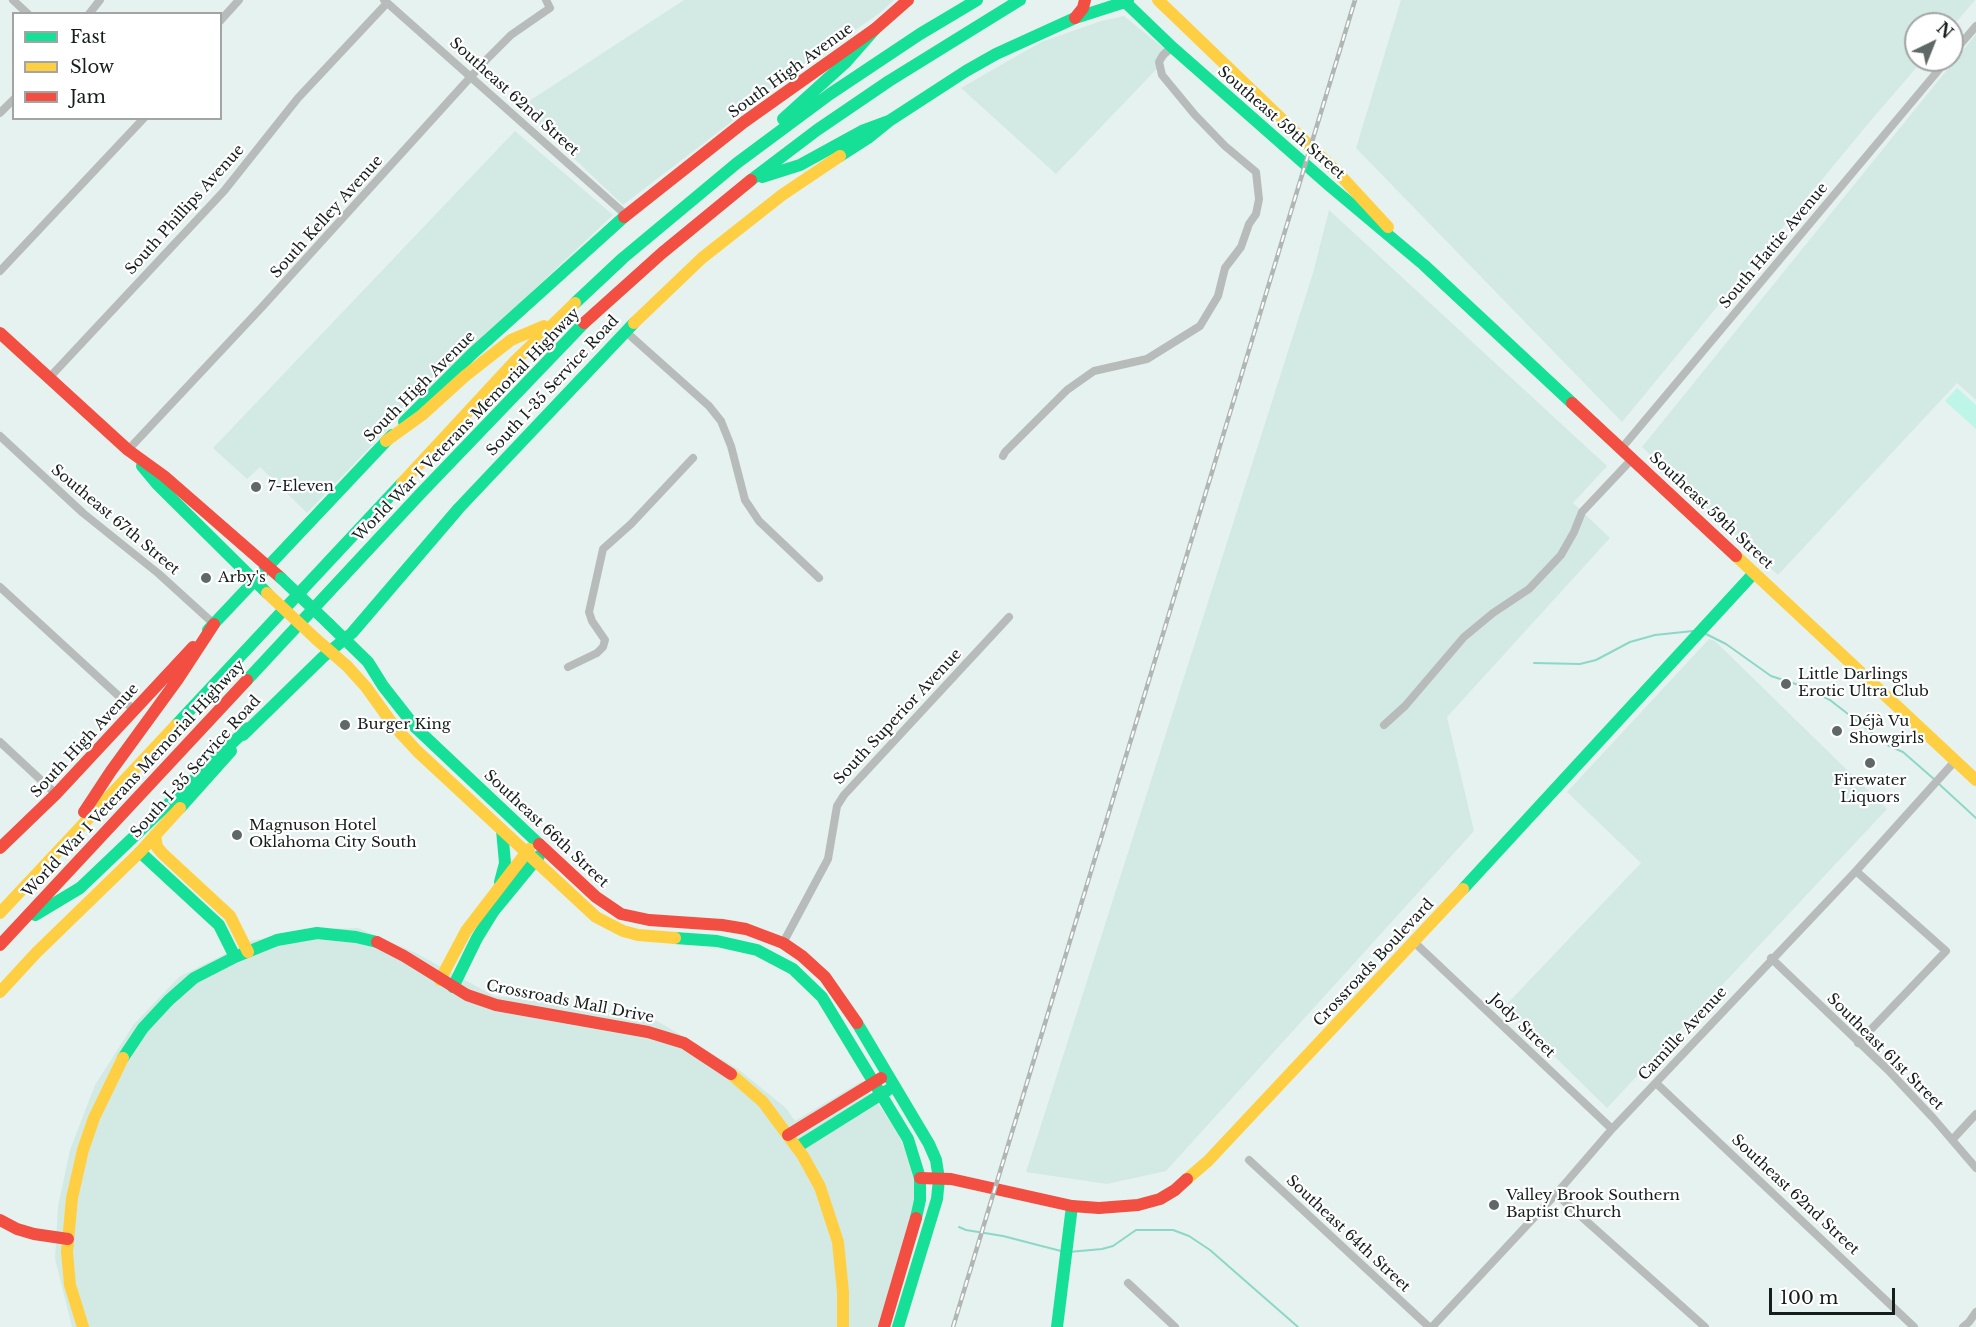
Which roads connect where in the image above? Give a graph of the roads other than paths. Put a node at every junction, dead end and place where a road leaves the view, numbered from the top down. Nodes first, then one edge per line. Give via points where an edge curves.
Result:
1 (13, 0) edge
2 (100, 0) edge
3 (239, 0) edge
4 (908, 0) edge
5 (977, 0) edge
6 (1020, 0) edge
7 (1085, 0) edge
8 (1158, 0) edge
9 (1125, 1) edge
10 (385, 2) edge
11 (548, 4) edge
12 (26, 12) edge
13 (91, 12) edge
14 (1075, 18) junction
15 (222, 19) edge
16 (1976, 26) edge
17 (874, 29) junction
18 (1964, 40) edge
19 (1172, 47) junction
20 (1937, 72) edge
21 (472, 77) junction
22 (12, 101) edge
23 (0, 113) edge
24 (142, 120) edge
25 (889, 121) junction
26 (737, 163) junction
27 (750, 181) junction
28 (626, 215) junction
29 (1424, 265) junction
30 (0, 272) edge
31 (553, 323) junction
32 (625, 330) junction
33 (0, 333) edge
34 (49, 378) junction
35 (0, 436) edge
36 (386, 441) junction
37 (1621, 448) junction
38 (128, 450) junction
39 (1003, 456) dead end
40 (693, 458) dead end
41 (1632, 459) junction
42 (268, 567) junction
43 (1754, 573) junction
44 (819, 578) dead end
45 (255, 580) junction
46 (0, 587) edge
47 (1009, 617) dead end
48 (213, 624) junction
49 (346, 639) junction
50 (330, 651) junction
51 (568, 667) dead end
52 (135, 711) junction
53 (1384, 725) dead end
54 (248, 728) junction
55 (0, 742) edge
56 (1956, 761) junction
57 (1976, 780) edge
58 (56, 794) junction
59 (502, 830) junction
60 (156, 835) junction
61 (64, 843) junction
62 (540, 845) junction
63 (0, 848) edge
64 (140, 852) junction
65 (530, 857) junction
66 (1856, 871) junction
67 (498, 888) junction
68 (0, 913) edge
69 (20, 924) junction
70 (1414, 942) junction
71 (783, 944) junction
72 (0, 945) edge
73 (248, 952) junction
74 (235, 957) junction
75 (1771, 958) junction
76 (440, 980) junction
77 (453, 987) junction
78 (0, 992) edge
79 (1858, 1043) junction
80 (888, 1075) junction
81 (874, 1083) junction
82 (1656, 1083) junction
83 (894, 1086) junction
84 (881, 1094) junction
85 (1976, 1114) edge
86 (1612, 1129) junction
87 (788, 1135) junction
88 (1952, 1140) junction
89 (797, 1147) junction
90 (1249, 1160) dead end
91 (1976, 1168) edge
92 (920, 1178) junction
93 (939, 1179) junction
94 (1556, 1194) junction
95 (1072, 1206) junction
96 (0, 1220) edge
97 (68, 1239) junction
98 (1128, 1283) dead end
99 (1976, 1312) edge
100 (1969, 1325) edge
101 (83, 1327) edge
102 (843, 1327) edge
103 (884, 1327) edge
104 (898, 1327) edge
105 (1057, 1327) edge
106 (1175, 1327) edge
107 (1430, 1327) edge
108 (1706, 1327) edge
109 (1914, 1327) edge

1 - 12 street
2 - 13 street
3 - 15 street
4 - 17 main road, South High Avenue
5 - 26 main road, World War I Veterans Memorial Highway via 848,82
6 - 27 main road, World War I Veterans Memorial Highway via 888,81
7 - 14 main road
8 - 29 main road, Southeast 59th Street via 1340,175
9 - 14 main road, South I-35 Service Road
9 - 19 main road, Southeast 59th Street
10 - 21 street, Southeast 62nd Street
10 - 34 street, South Phillips Avenue via 298,98 224,191
11 - 21 street, South Kelley Avenue via 511,35
14 - 25 main road, South I-35 Service Road via 996,54
16 - 18 street
17 - 26 main road via 846,62
17 - 28 main road, South High Avenue via 744,122
19 - 29 main road, Southeast 59th Street
19 - 39 street via 1159,62 1162,75 1225,146 1256,172 1256,214 1241,247 1225,268 1218,296 1200,326 1147,359 1094,371 1067,390
20 - 37 street, South Hattie Avenue
21 - 28 street, Southeast 62nd Street
21 - 38 street, South Kelley Avenue
22 - 23 street
24 - 30 street
25 - 27 main road via 862,131 800,165
25 - 32 main road, South I-35 Service Road via 743,224
26 - 31 main road, World War I Veterans Memorial Highway via 623,258
27 - 69 main road, World War I Veterans Memorial Highway via 630,282 531,376
28 - 36 main road, South High Avenue via 472,354
29 - 37 main road, Southeast 59th Street
31 - 36 main road via 511,340
31 - 61 main road, World War I Veterans Memorial Highway
32 - 44 street via 721,421 745,500 759,521
32 - 49 main road, South I-35 Service Road via 459,508
33 - 34 main road, Southeast 66th Street
34 - 38 main road, Southeast 66th Street
35 - 48 street, Southeast 67th Street
36 - 42 main road, South High Avenue
37 - 41 main road, Southeast 59th Street
38 - 42 main road, Southeast 66th Street via 164,476
38 - 45 main road, Southeast 66th Street via 157,484
40 - 51 street via 631,525 603,549 589,612 605,640 603,647
41 - 43 main road, Southeast 59th Street
41 - 53 street via 1582,512 1561,555 1529,589 1464,637
42 - 45 main road, South High Avenue
42 - 49 main road, Southeast 66th Street, bridge
43 - 56 main road, Southeast 59th Street
43 - 70 main road, Crossroads Boulevard
45 - 48 main road, South High Avenue
45 - 50 main road, Southeast 66th Street, bridge
46 - 52 street
47 - 71 street, South Superior Avenue via 844,795 837,806 828,859
48 - 52 main road, South High Avenue
48 - 61 main road
49 - 50 main road, South I-35 Service Road
49 - 62 main road, Southeast 66th Street via 368,662 416,728
50 - 54 main road, South I-35 Service Road
50 - 59 main road, Southeast 66th Street via 348,666 411,745
52 - 58 main road, South High Avenue
54 - 60 main road, South I-35 Service Road via 223,762
54 - 69 main road via 80,888
55 - 58 street
56 - 57 main road, Southeast 59th Street
56 - 66 street, Camille Avenue
58 - 63 main road, South High Avenue
59 - 65 main road, Southeast 66th Street
59 - 67 main road via 505,863
60 - 64 main road, South I-35 Service Road
60 - 73 main road via 157,847 163,854 230,916
61 - 68 main road, World War I Veterans Memorial Highway
62 - 65 main road
62 - 71 main road, Southeast 66th Street via 596,897 621,914 746,929
64 - 74 main road via 219,925
64 - 78 main road, South I-35 Service Road
65 - 67 main road
65 - 77 main road via 477,938
65 - 81 main road, Southeast 66th Street via 596,917 623,931 741,945 793,969 822,997
66 - 75 street, Camille Avenue
66 - 79 street via 1946,951
67 - 76 main road via 466,931
69 - 72 main road, World War I Veterans Memorial Highway
70 - 86 street, Jody Street
70 - 95 main road, Crossroads Boulevard via 1208,1161 1175,1190 1160,1199 1124,1208
71 - 80 main road, Southeast 66th Street via 831,984
73 - 74 main road, Crossroads Mall Drive
73 - 76 main road, Crossroads Mall Drive via 277,940 318,933 356,937 377,942
74 - 97 main road, Crossroads Mall Drive via 209,968 183,987 143,1029 118,1066 98,1106 83,1150
75 - 79 street, Southeast 61st Street
75 - 82 street, Camille Avenue
76 - 77 main road, Crossroads Mall Drive
77 - 87 main road, Crossroads Mall Drive via 496,1005 684,1042 735,1076 763,1102
79 - 88 street, Southeast 61st Street
80 - 81 main road
80 - 83 main road, Southeast 66th Street
81 - 84 main road, Southeast 66th Street
81 - 87 main road
82 - 86 street, Camille Avenue
82 - 109 street, Southeast 62nd Street
83 - 84 main road
83 - 93 main road, Southeast 66th Street via 929,1144
84 - 89 main road
84 - 92 main road, Southeast 66th Street via 908,1139
85 - 88 street
86 - 94 street, Camille Avenue
87 - 89 main road, Crossroads Mall Drive
88 - 91 street, Southeast 61st Street
89 - 102 main road, Crossroads Mall Drive via 820,1187 838,1242
90 - 107 street, Southeast 64th Street
92 - 93 main road, Crossroads Boulevard
92 - 103 main road via 913,1231
93 - 95 main road, Crossroads Boulevard
93 - 104 main road via 937,1199
94 - 107 street, Camille Avenue
94 - 108 street
95 - 105 main road
96 - 97 main road via 34,1234
97 - 101 main road, Crossroads Mall Drive via 70,1285
98 - 106 street
99 - 100 street

